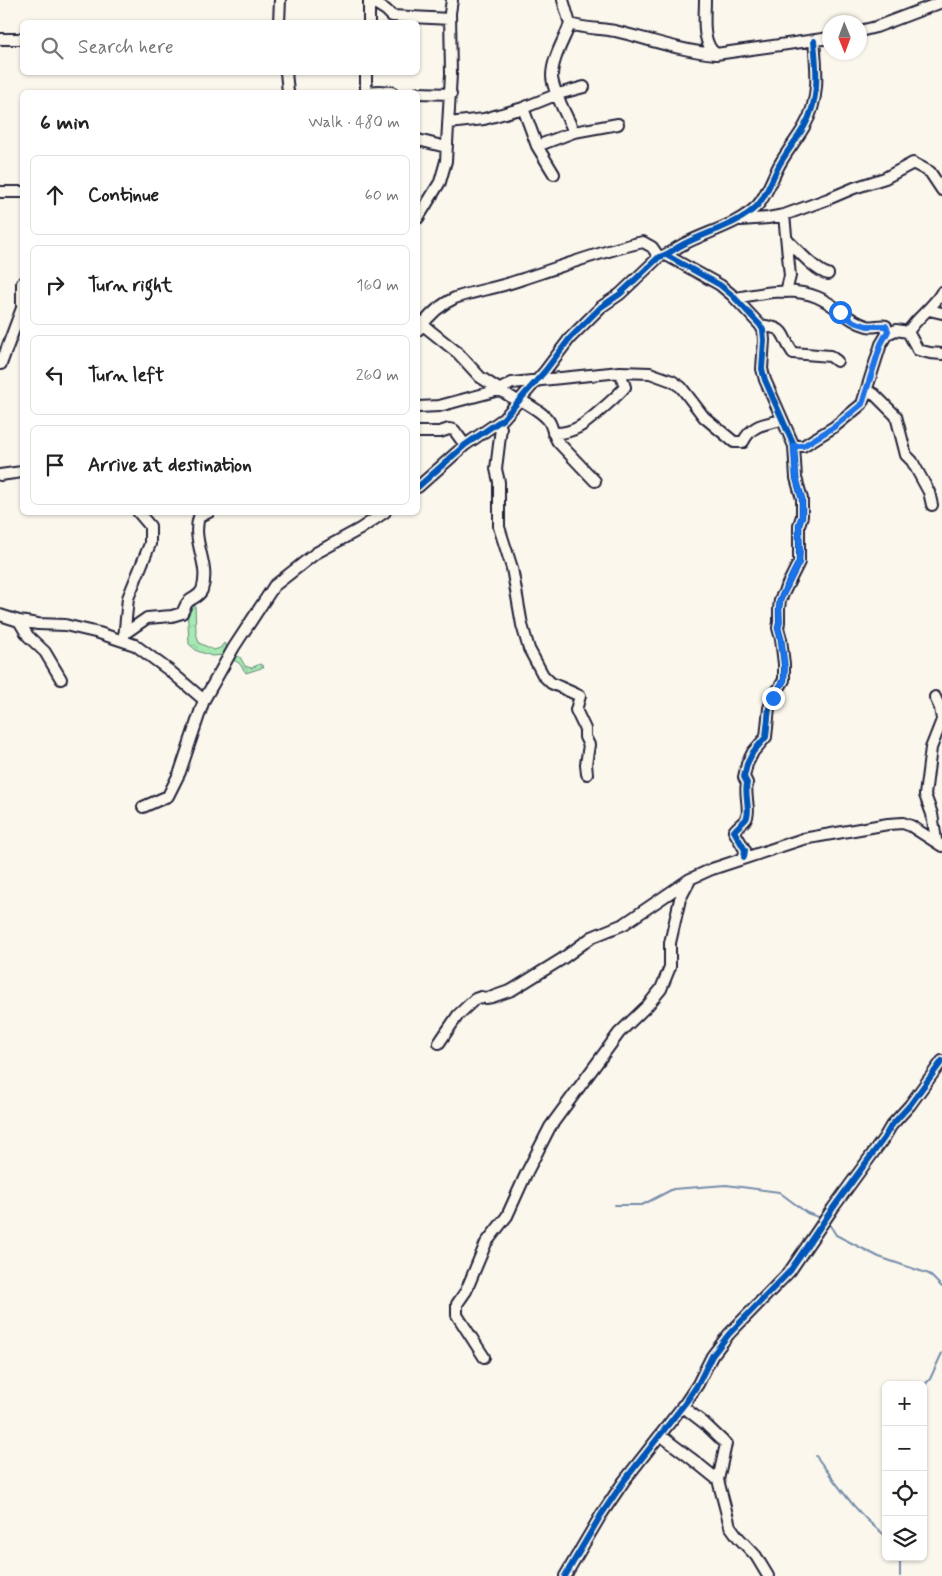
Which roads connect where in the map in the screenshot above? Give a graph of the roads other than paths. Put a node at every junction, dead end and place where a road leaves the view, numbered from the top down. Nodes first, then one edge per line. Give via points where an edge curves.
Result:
1 (280, 0) edge
2 (370, 0) edge
3 (452, 0) edge
4 (563, 0) edge
5 (705, 0) edge
6 (942, 2) edge
7 (450, 19) junction
8 (279, 20) edge
9 (369, 20) edge
10 (570, 24) junction
11 (867, 29) edge
12 (0, 39) edge
13 (20, 39) edge
14 (822, 40) edge
15 (814, 41) junction
16 (716, 54) junction
17 (286, 75) edge
18 (366, 75) edge
19 (584, 87) dead end
20 (288, 90) edge
21 (366, 90) edge
22 (420, 94) edge
23 (450, 94) junction
24 (558, 94) junction
25 (523, 108) junction
26 (449, 123) junction
27 (618, 124) dead end
28 (574, 132) junction
29 (420, 140) edge
30 (537, 146) junction
31 (446, 147) junction
32 (554, 174) dead end
33 (942, 190) edge
34 (0, 192) edge
35 (20, 192) edge
36 (759, 204) junction
37 (420, 215) edge
38 (784, 215) junction
39 (768, 218) junction
40 (733, 222) junction
41 (787, 240) junction
42 (663, 256) junction
43 (828, 274) dead end
44 (786, 292) junction
45 (942, 292) edge
46 (736, 298) junction
47 (929, 310) junction
48 (20, 313) edge
49 (942, 313) edge
50 (420, 324) edge
51 (760, 325) junction
52 (420, 326) edge
53 (908, 332) junction
54 (887, 334) junction
55 (942, 354) edge
56 (837, 361) dead end
57 (1, 364) edge
58 (620, 372) junction
59 (538, 379) junction
60 (499, 390) junction
61 (867, 391) junction
62 (520, 401) junction
63 (420, 408) edge
64 (782, 420) junction
65 (499, 423) junction
66 (420, 432) edge
67 (553, 433) junction
68 (465, 445) junction
69 (794, 446) junction
70 (20, 472) edge
71 (0, 475) edge
72 (595, 481) dead end
73 (420, 485) edge
74 (932, 505) dead end
75 (141, 515) edge
76 (197, 515) edge
77 (381, 515) edge
78 (0, 615) edge
79 (19, 620) junction
80 (124, 637) junction
81 (61, 679) dead end
82 (935, 697) dead end
83 (204, 700) junction
84 (942, 720) edge
85 (587, 774) dead end
86 (143, 807) dead end
87 (939, 843) edge
88 (744, 857) junction
89 (690, 879) junction
90 (439, 1042) dead end
91 (942, 1061) edge
92 (484, 1357) dead end
93 (682, 1406) junction
94 (660, 1435) junction
95 (718, 1480) junction
96 (566, 1576) edge
97 (768, 1576) edge

1 - 8 street
2 - 7 street via 392,16
2 - 9 street
3 - 7 street
4 - 10 street
5 - 16 street via 706,39
6 - 11 street
7 - 23 street
10 - 16 street via 614,31 692,52
10 - 24 street via 552,77
12 - 13 street
14 - 15 street
15 - 16 street
15 - 36 street via 817,82 814,106
17 - 20 street
18 - 21 street
19 - 24 street
22 - 23 street
23 - 26 street
24 - 25 street
24 - 28 street
25 - 26 street via 484,119
25 - 30 street
26 - 31 street
27 - 28 street
28 - 30 street
29 - 31 street
30 - 32 street
31 - 37 street via 440,182
33 - 38 street via 930,172 913,162 885,178
34 - 35 street
36 - 39 street
36 - 40 street
38 - 39 street
38 - 41 street
39 - 40 street
40 - 42 street
41 - 43 street
41 - 44 street via 790,276
42 - 46 street via 720,285
42 - 50 street via 643,242 616,249 454,299
42 - 59 street via 570,338
44 - 46 street
44 - 54 street via 817,297 854,322 886,326
45 - 47 street
46 - 51 street
47 - 49 street
47 - 53 street via 914,322
48 - 57 street
51 - 56 street via 783,332 793,353 830,356
51 - 64 street via 764,340 764,380
52 - 60 street via 435,334
53 - 54 street via 896,330
53 - 55 street via 918,350
54 - 61 street
58 - 59 street
58 - 64 street via 650,372 672,381 704,417 734,442 743,442 751,430 759,426
58 - 67 street via 625,387 608,405 575,431
59 - 60 street via 512,383
59 - 62 street
60 - 62 street
60 - 63 street
61 - 69 street via 862,404 834,427 803,446
61 - 74 street via 896,416 906,455 929,492
62 - 65 street
62 - 67 street via 545,417
64 - 69 street
65 - 68 street
65 - 85 street via 496,469 499,527 512,568 522,625 529,649 543,675 550,683 580,696 576,710 589,745
66 - 68 street via 454,430
67 - 72 street
68 - 73 street
69 - 88 street via 796,478 802,499 799,562 780,600 778,628 784,680 769,708 766,737 752,752 744,777 747,783 747,815 734,831 745,850
70 - 71 street
75 - 80 street via 150,526 150,544 128,598
76 - 80 street via 196,541 204,566 202,589 197,598 187,602 182,613 148,618
77 - 83 street via 316,554 274,586
78 - 79 street
79 - 80 street
79 - 81 street via 28,636 45,652
80 - 83 street
82 - 84 street
83 - 86 street via 180,772 168,796
84 - 87 street via 931,748 925,795
87 - 88 street via 912,826 888,824 803,839
88 - 89 street
89 - 90 street via 624,924 592,938 512,990 492,998 475,999 458,1015
89 - 92 street via 680,899 670,944 670,967 661,988 619,1033 550,1128 508,1216 486,1243 458,1304 457,1315
91 - 93 street via 891,1126 790,1271 712,1356
93 - 94 street
93 - 95 street via 726,1444
94 - 95 street
94 - 96 street via 601,1515
95 - 97 street via 730,1526 756,1556

